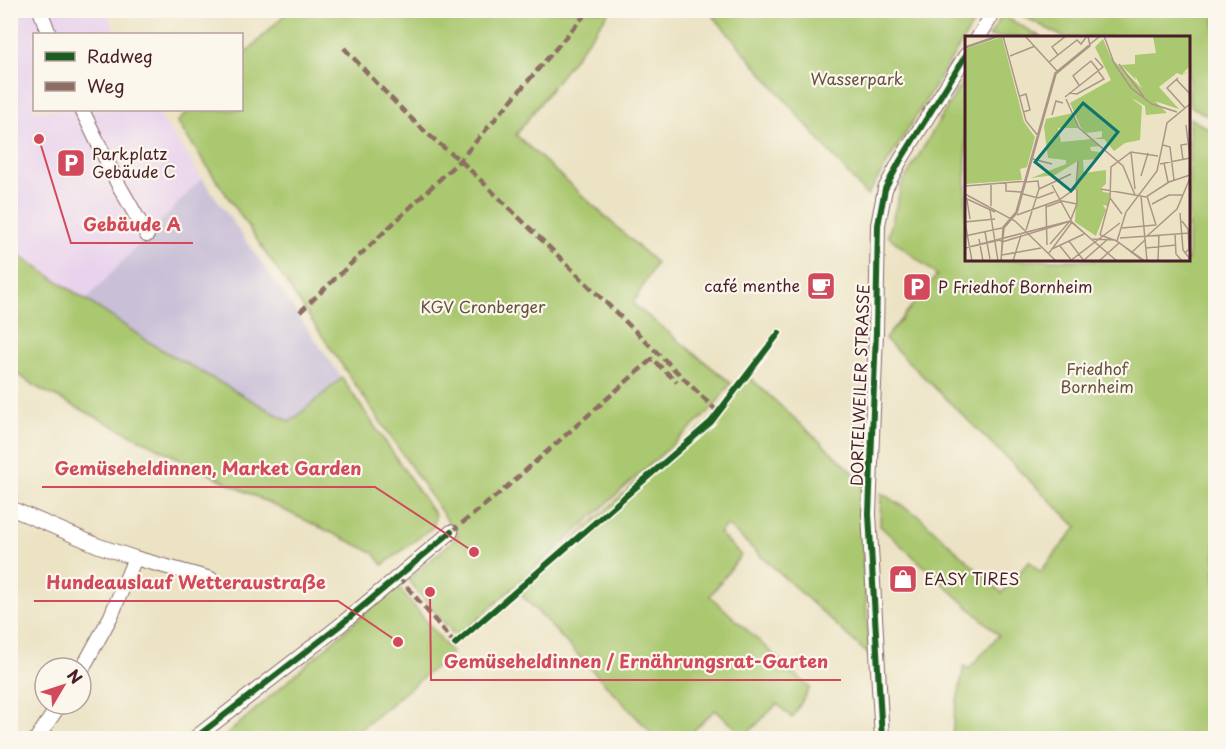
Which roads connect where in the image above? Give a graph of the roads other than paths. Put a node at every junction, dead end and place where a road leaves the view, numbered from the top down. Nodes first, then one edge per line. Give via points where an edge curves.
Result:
1 (40, 10) edge
2 (995, 10) edge
3 (49, 33) edge
4 (979, 36) edge
5 (965, 58) edge
6 (82, 111) edge
7 (147, 235) dead end
8 (10, 508) edge
9 (451, 532) dead end
10 (135, 558) junction
11 (211, 579) dead end
12 (89, 656) edge
13 (52, 716) edge
14 (37, 738) edge
15 (195, 738) edge
16 (882, 738) edge

1 - 3 street
2 - 4 street
5 - 16 street, DORTELWEILER STRASSE via 885,189 878,225 869,514
6 - 7 street
8 - 10 street
9 - 15 street via 344,623
10 - 11 street
10 - 12 street via 111,616
13 - 14 street

